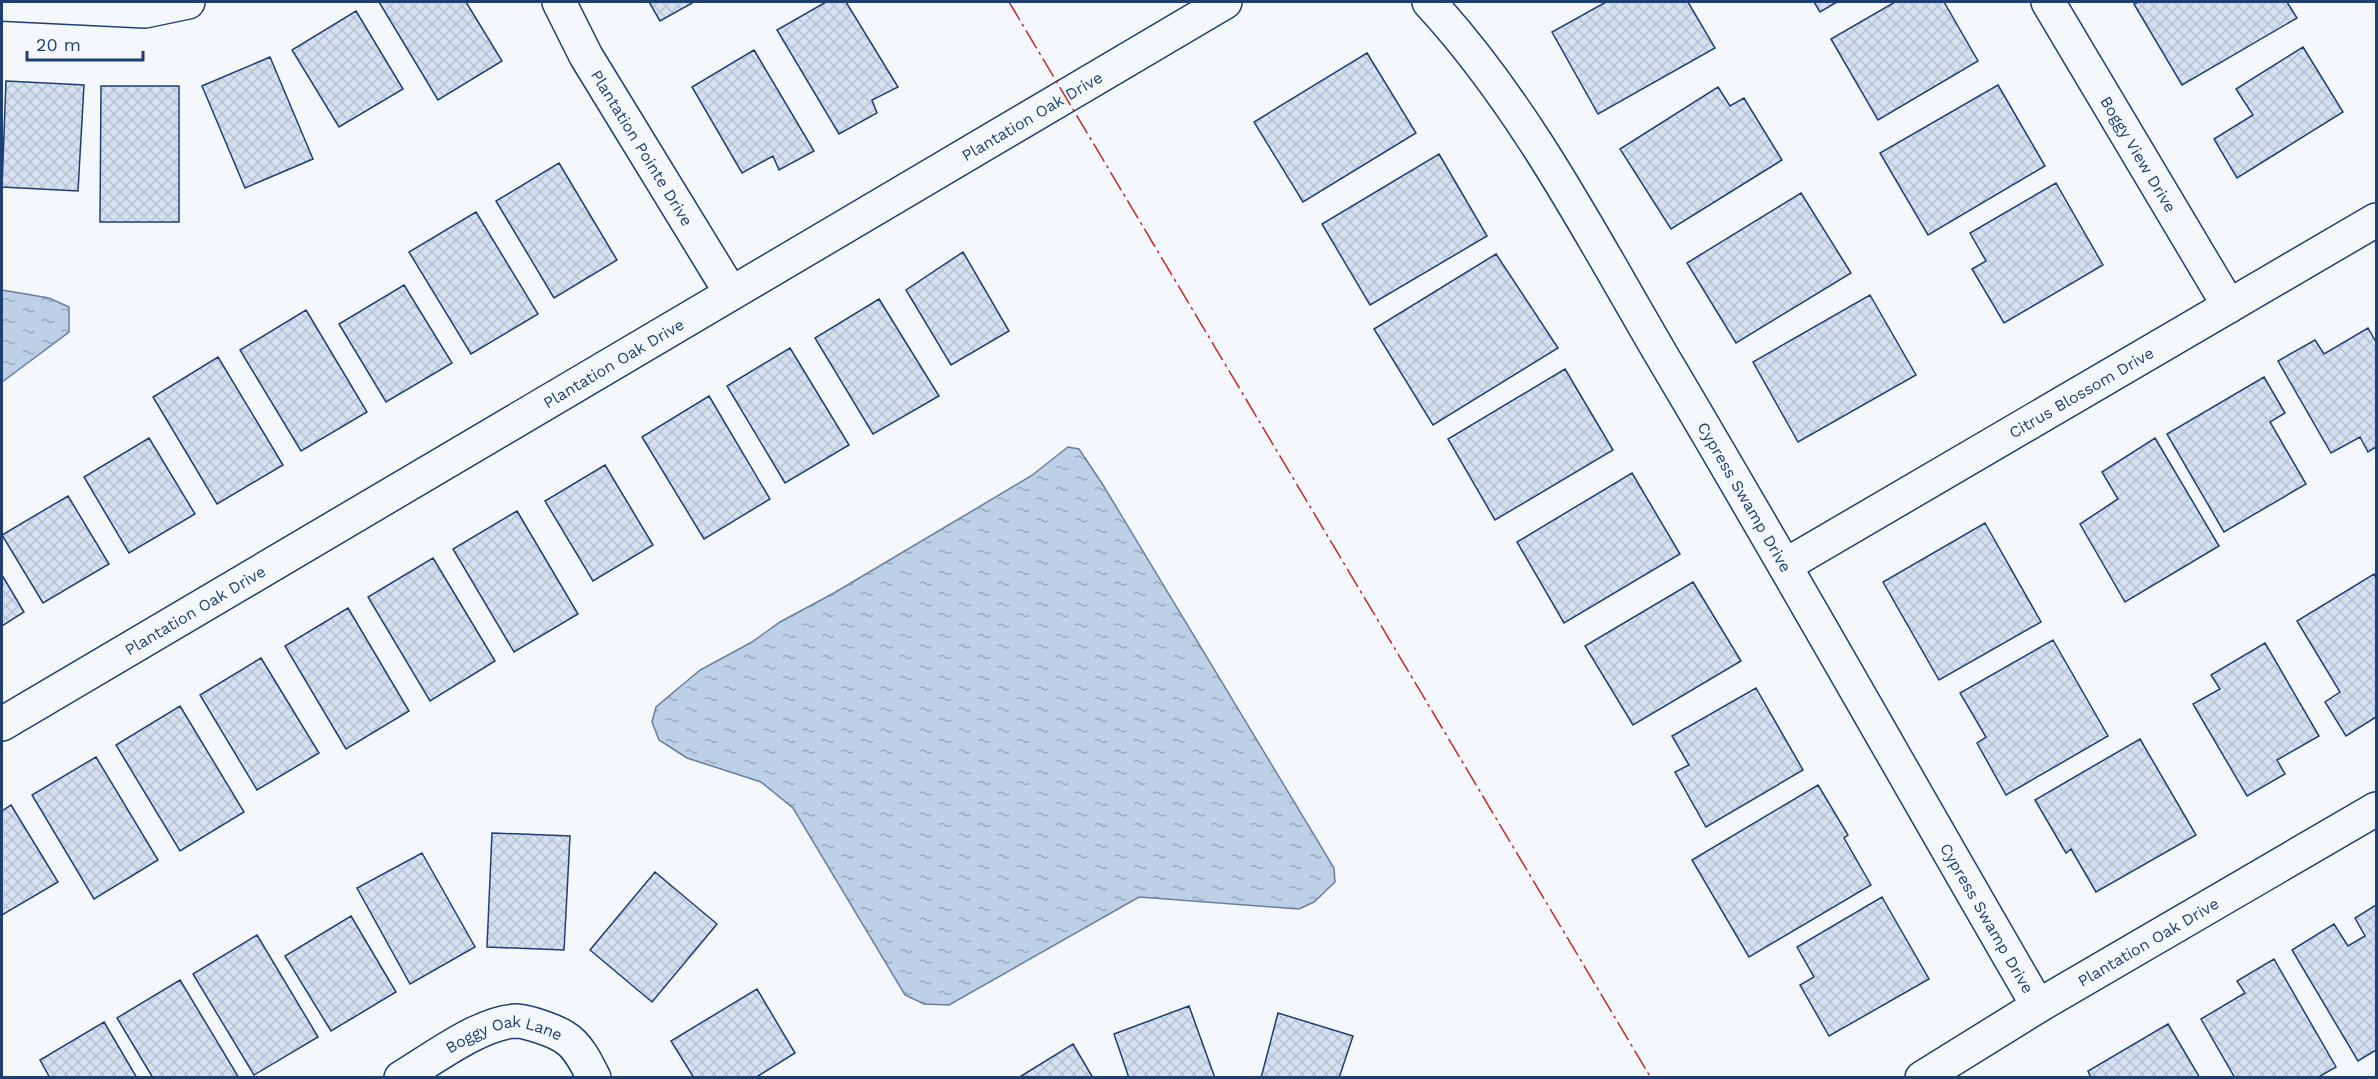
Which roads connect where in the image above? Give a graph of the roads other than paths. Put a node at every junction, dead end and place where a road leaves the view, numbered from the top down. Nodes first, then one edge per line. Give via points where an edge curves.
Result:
1 (188, 2) edge
2 (558, 2) edge
3 (1225, 2) edge
4 (1429, 2) edge
5 (2048, 2) edge
6 (2, 4) edge
7 (2376, 220) edge
8 (731, 292) junction
9 (2229, 306) junction
10 (1786, 565) junction
11 (2, 724) edge
12 (2376, 809) edge
13 (2038, 1006) junction
14 (401, 1077) edge
15 (594, 1077) edge
16 (1922, 1077) edge

1 - 6 street via 145,11
2 - 8 street, Plantation Pointe Drive via 586,56
3 - 8 street, Plantation Oak Drive
4 - 10 street, Cypress Swamp Drive via 1461,37 1533,138
5 - 9 street, Boggy View Drive
7 - 9 street, Citrus Blossom Drive
8 - 11 street, Plantation Oak Drive
9 - 10 street, Citrus Blossom Drive
10 - 13 street, Cypress Swamp Drive
12 - 13 street, Plantation Oak Drive
13 - 16 street, Plantation Oak Drive
14 - 15 street, Boggy Oak Lane via 480,1030 517,1021 566,1037

